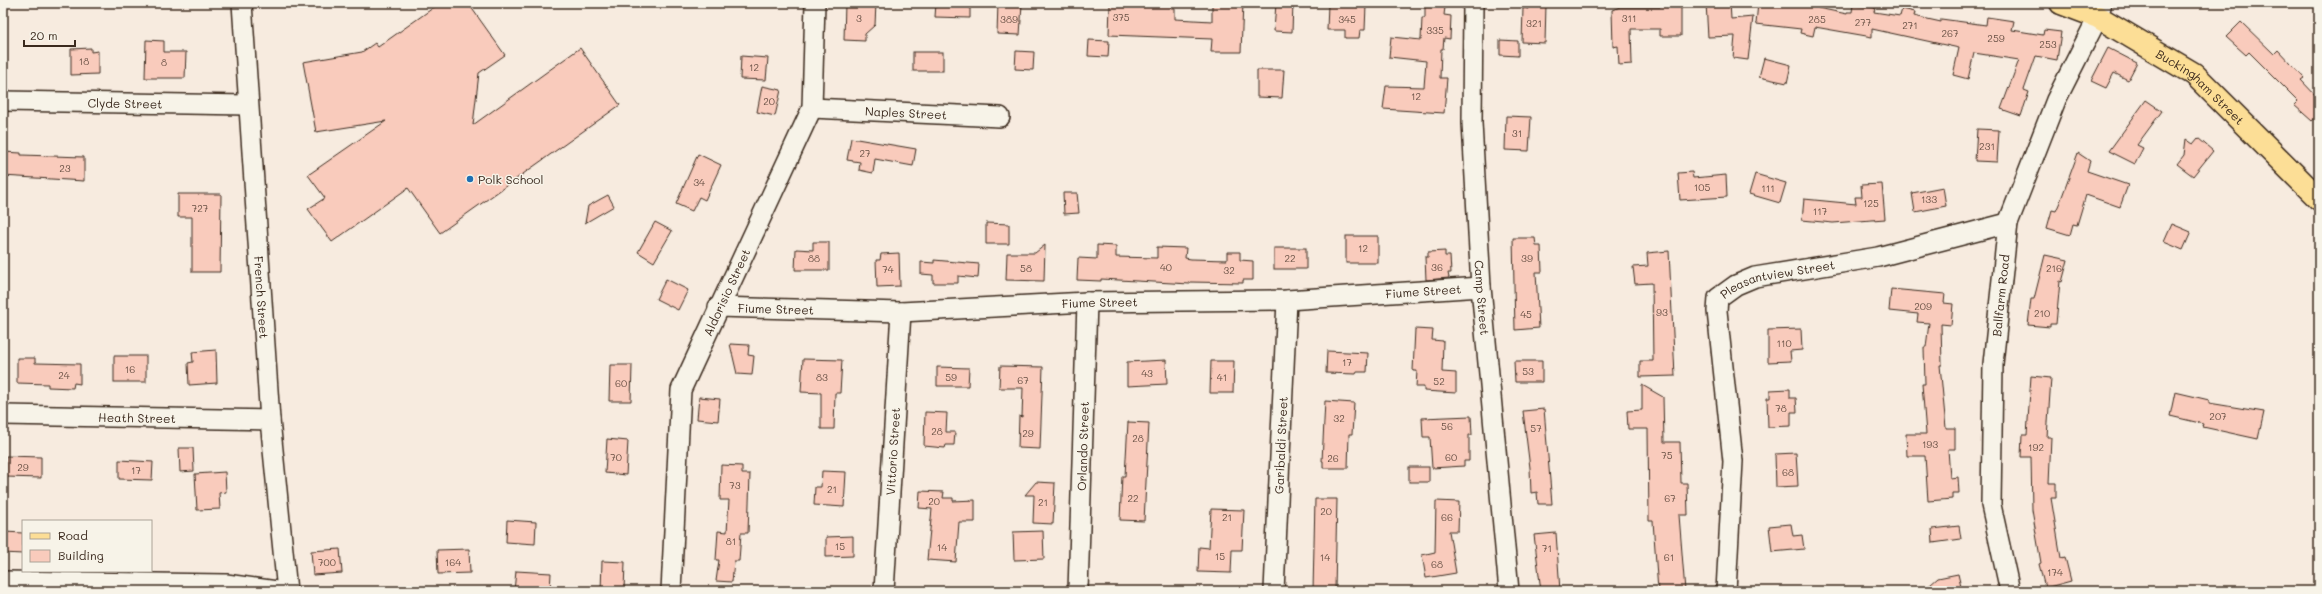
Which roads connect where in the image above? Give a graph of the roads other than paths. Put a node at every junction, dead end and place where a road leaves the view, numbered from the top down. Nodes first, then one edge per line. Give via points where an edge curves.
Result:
1 (242, 3) edge
2 (815, 3) edge
3 (1473, 3) edge
4 (2061, 3) edge
5 (2100, 10) edge
6 (3, 101) edge
7 (247, 105) junction
8 (812, 108) junction
9 (1000, 117) dead end
10 (2319, 199) edge
11 (2008, 223) junction
12 (1481, 286) junction
13 (1287, 300) junction
14 (1087, 302) junction
15 (718, 307) junction
16 (901, 312) junction
17 (3, 415) edge
18 (270, 420) junction
19 (3, 581) edge
20 (277, 591) edge
21 (287, 591) edge
22 (671, 591) edge
23 (884, 591) edge
24 (1078, 591) edge
25 (1274, 591) edge
26 (1509, 591) edge
27 (1726, 591) edge
28 (2010, 591) edge

1 - 7 street, French Street
2 - 8 street, Aldorisio Street
3 - 12 street, Camp Street via 1472,123
4 - 5 main road, Buckingham Street
5 - 10 main road, Buckingham Street via 2194,74
5 - 11 street, Ballfarm Road via 2056,100
6 - 7 street, Clyde Street
7 - 18 street, French Street
8 - 9 street, Naples Street
8 - 15 street, Aldorisio Street
11 - 27 street, Pleasantview Street via 1878,257 1755,277 1736,285 1718,298 1717,311 1733,461
11 - 28 street, Ballfarm Road via 1993,364 1991,506
12 - 13 street, Fiume Street
12 - 26 street, Camp Street
13 - 14 street, Fiume Street
13 - 25 street, Garibaldi Street
14 - 16 street, Fiume Street
14 - 24 street, Orlando Street
15 - 16 street, Fiume Street
15 - 22 street, Aldorisio Street via 681,390
16 - 23 street, Vittorio Street
17 - 18 street, Heath Street
18 - 21 street, French Street
19 - 20 street via 226,584

